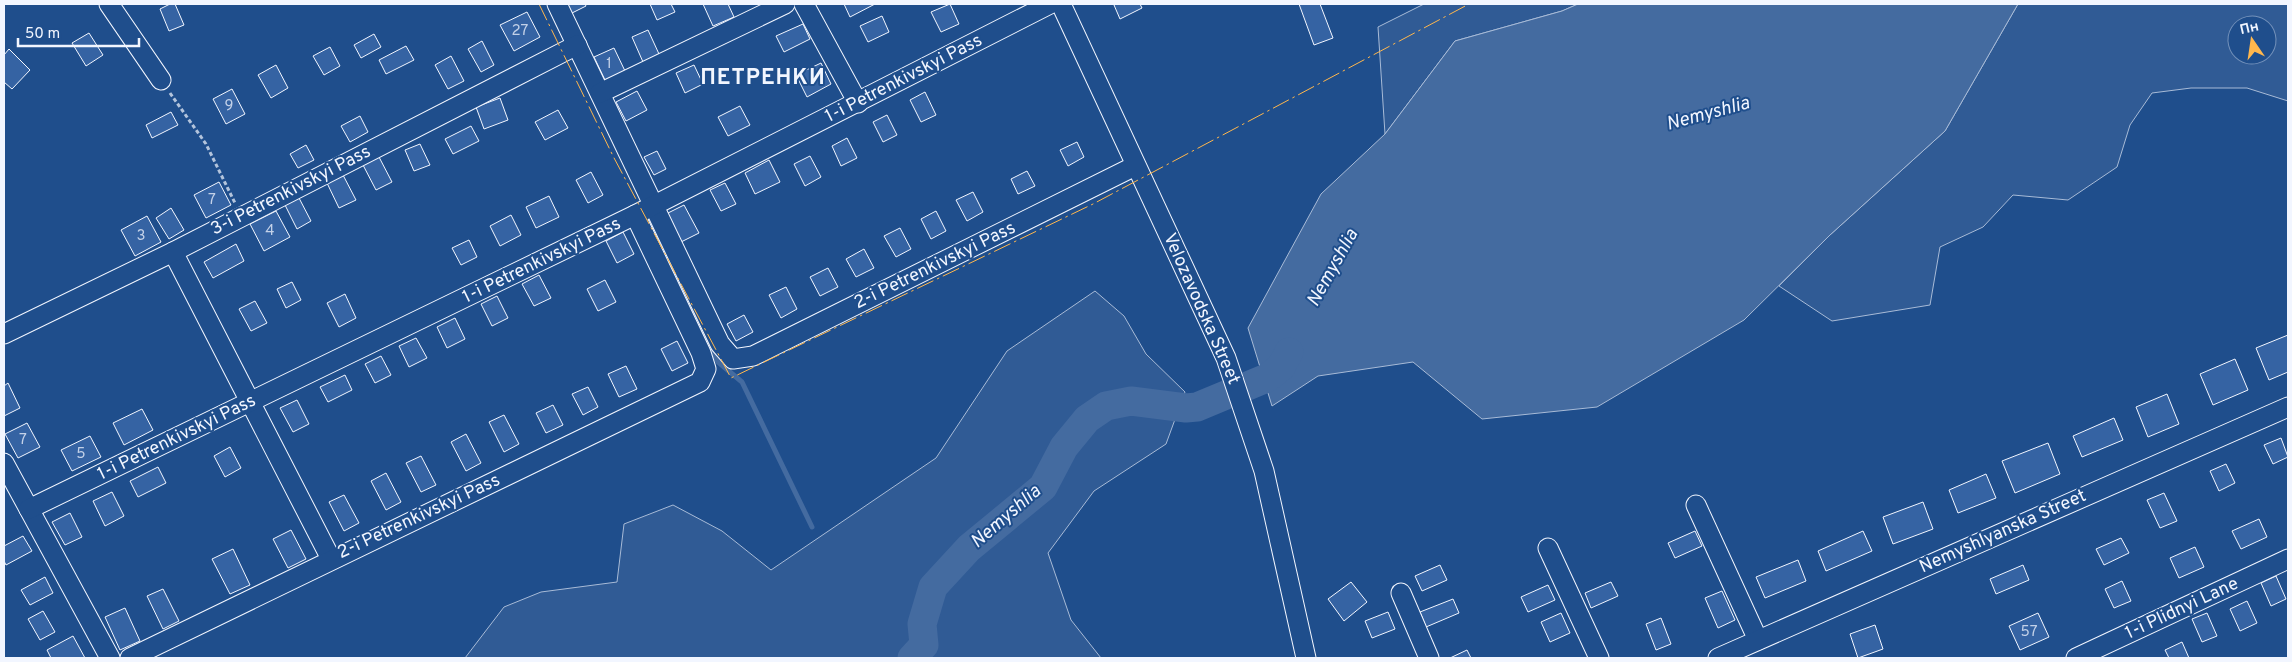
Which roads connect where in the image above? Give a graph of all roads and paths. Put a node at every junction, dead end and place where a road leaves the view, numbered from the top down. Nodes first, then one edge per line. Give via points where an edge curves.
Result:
1 (109, 4) edge
2 (557, 4) edge
3 (785, 4) edge
4 (804, 4) edge
5 (1050, 4) edge
6 (1061, 4) edge
7 (577, 45) junction
8 (161, 80) dead end
9 (600, 93) junction
10 (858, 103) junction
11 (179, 106) dead end
12 (1135, 166) junction
13 (654, 206) junction
14 (635, 215) junction
15 (241, 217) junction
16 (173, 252) junction
17 (4, 334) edge
18 (718, 364) junction
19 (251, 403) junction
20 (2288, 407) edge
21 (4, 463) edge
22 (1696, 505) dead end
23 (29, 509) junction
24 (1548, 548) dead end
25 (331, 559) junction
26 (2288, 559) edge
27 (1401, 593) dead end
28 (1758, 640) junction
29 (110, 658) edge
30 (130, 658) edge
31 (1306, 658) edge
32 (1429, 658) edge
33 (1600, 658) edge
34 (1718, 658) edge
35 (2076, 658) edge

1 - 8 street
2 - 7 street
3 - 9 street
4 - 10 street
5 - 10 street, 1-i Petrenkivskyi Pass
6 - 12 street, Velozavodska Street
7 - 9 street
7 - 15 street, 3-i Petrenkivskyi Pass
9 - 13 street
10 - 13 street, 1-i Petrenkivskyi Pass
11 - 15 path via 206,144
12 - 18 street, 2-i Petrenkivskyi Pass via 754,356
12 - 31 street, Velozavodska Street via 1226,358 1253,435
13 - 14 street, 1-i Petrenkivskyi Pass
13 - 18 street via 720,344
14 - 18 street via 701,353
14 - 19 street, 1-i Petrenkivskyi Pass
15 - 16 street, 3-i Petrenkivskyi Pass
16 - 17 street, 3-i Petrenkivskyi Pass
16 - 19 street
18 - 25 street, 2-i Petrenkivskyi Pass via 693,387
19 - 23 street, 1-i Petrenkivskyi Pass
19 - 25 street
20 - 28 street, Nemyshlyanska Street
21 - 23 street
22 - 28 street
23 - 29 street
24 - 33 street
25 - 30 street, 2-i Petrenkivskyi Pass
26 - 35 street, 1-i Plidnyi Lane
27 - 32 street
28 - 34 street, Nemyshlyanska Street

